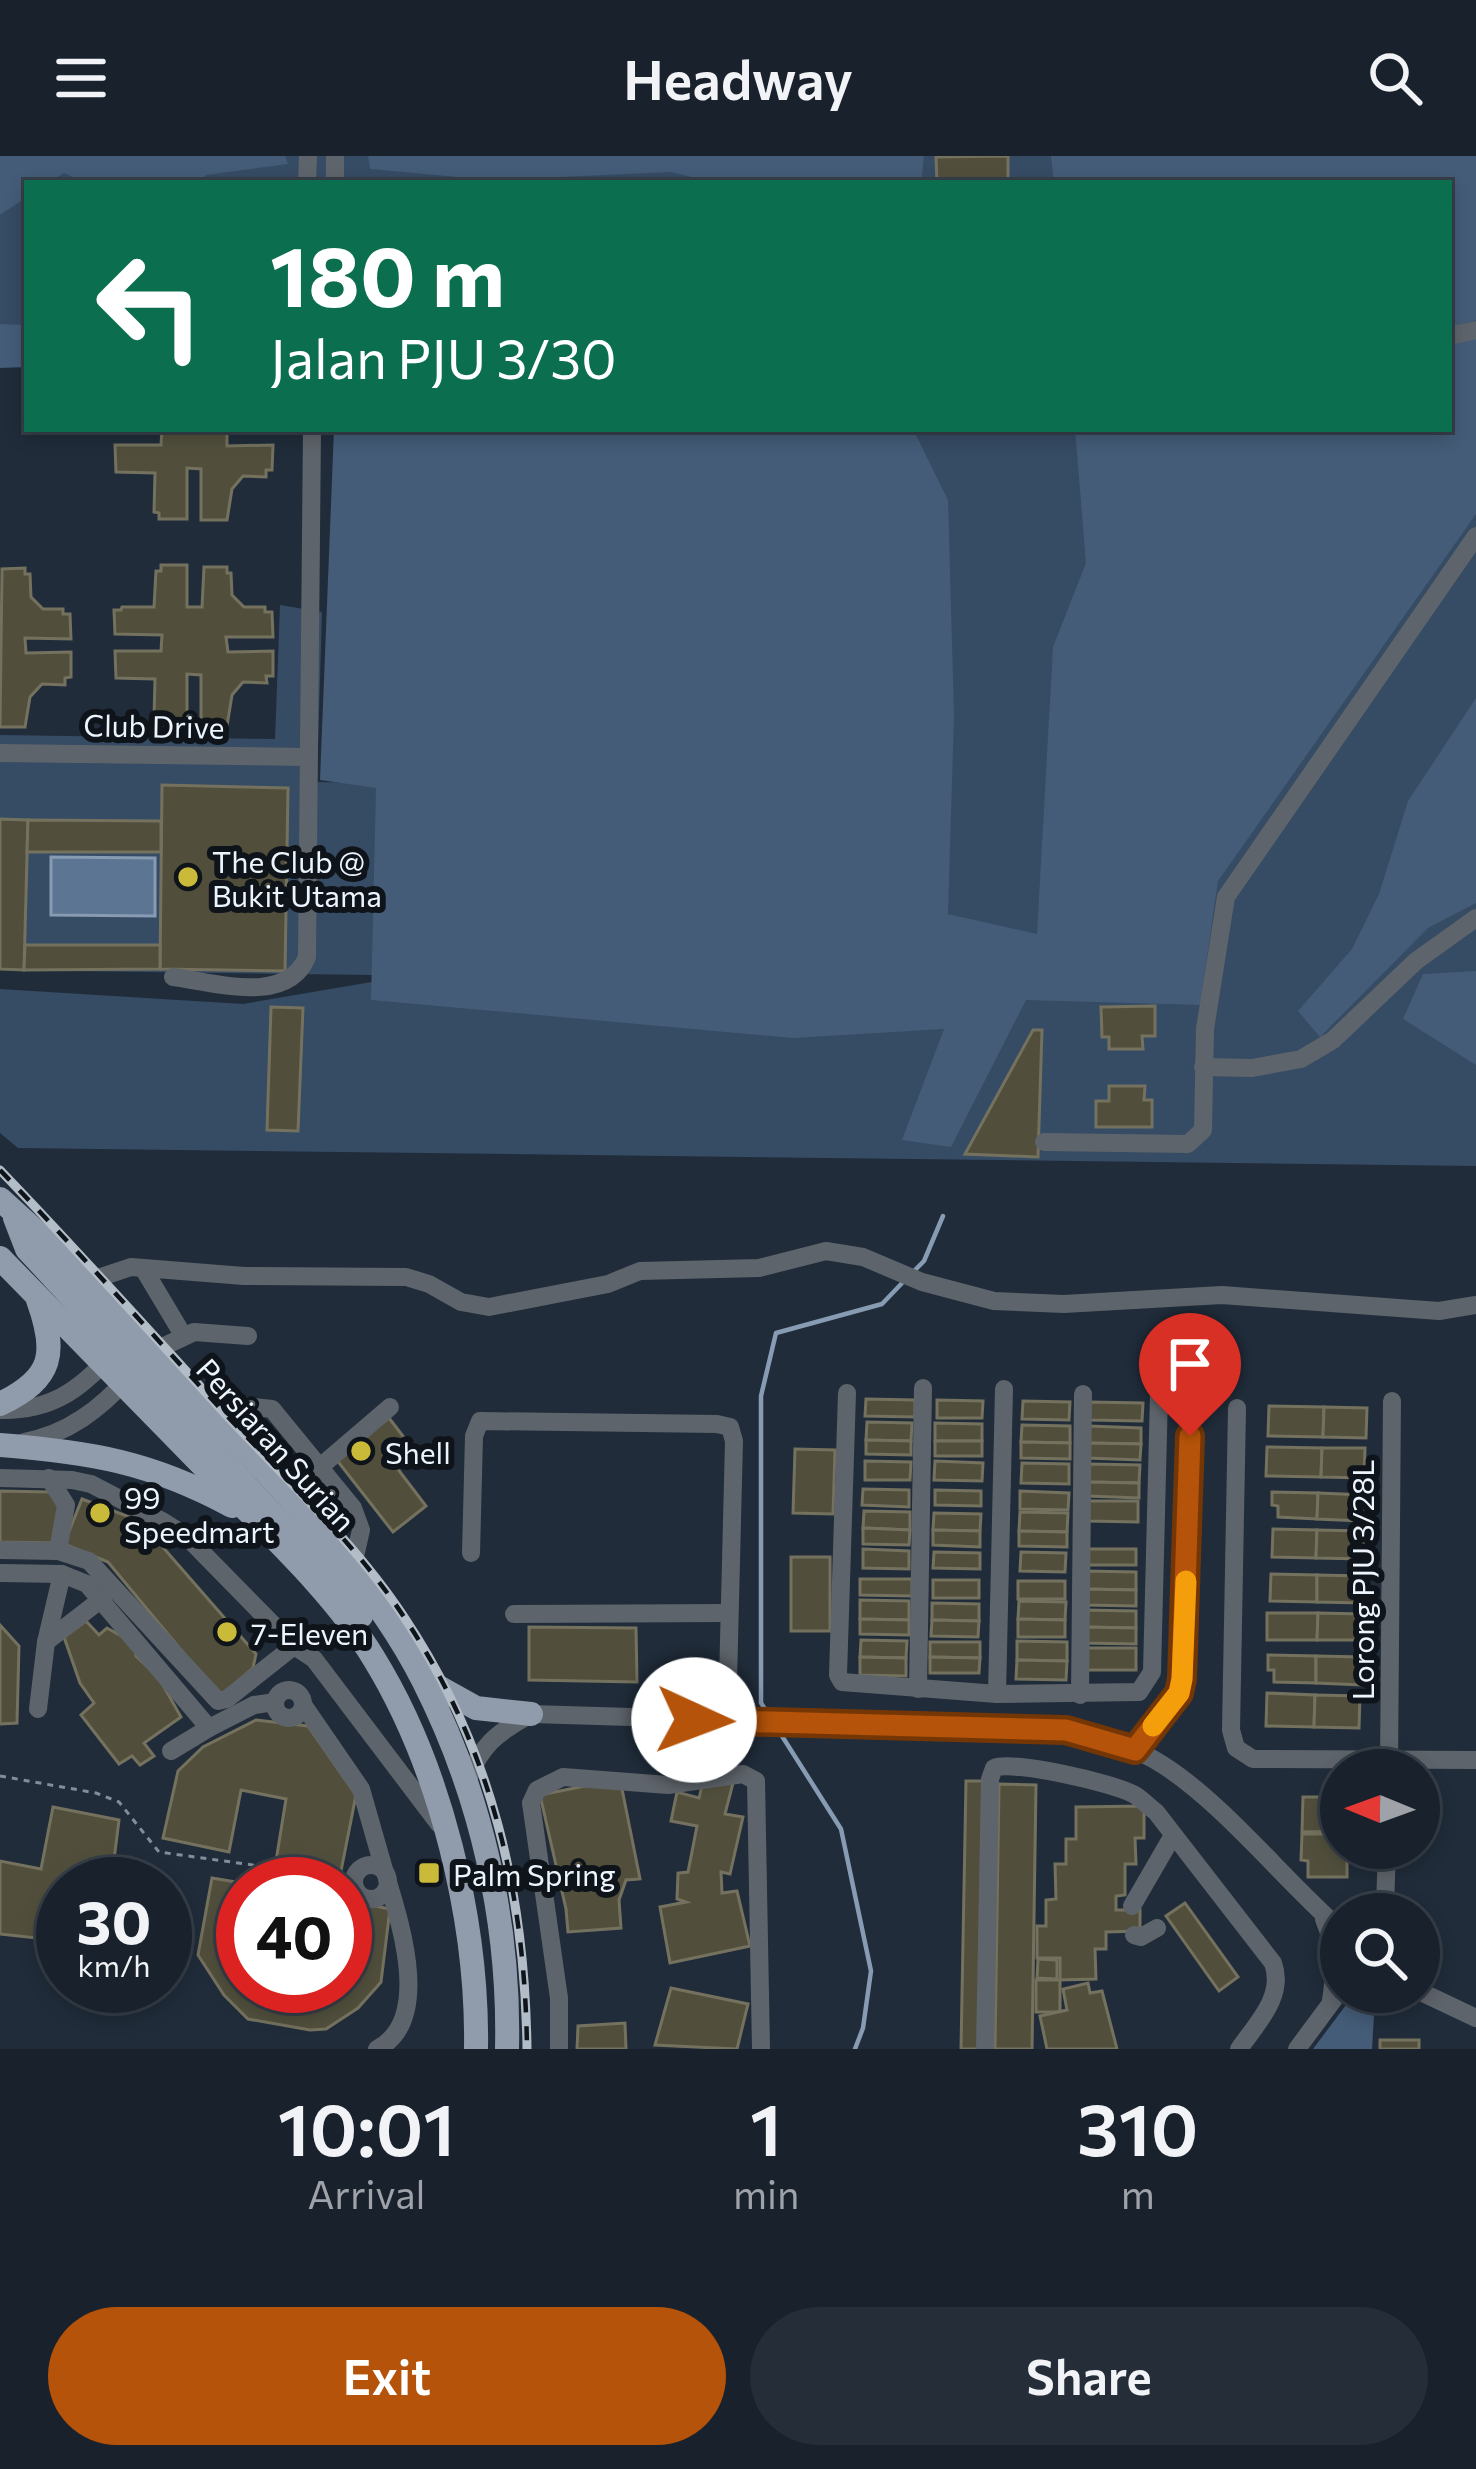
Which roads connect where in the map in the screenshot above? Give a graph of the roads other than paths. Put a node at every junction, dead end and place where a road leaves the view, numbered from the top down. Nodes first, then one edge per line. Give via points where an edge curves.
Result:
1 (312, 432) edge
2 (1476, 536) edge
3 (0, 754) edge
4 (307, 757) junction
5 (1476, 918) edge
6 (172, 977) dead end
7 (1203, 1067) junction
8 (1044, 1142) dead end
9 (6, 1205) edge
10 (0, 1258) edge
11 (145, 1272) junction
12 (86, 1282) junction
13 (35, 1294) junction
14 (1476, 1305) edge
15 (182, 1333) junction
16 (248, 1336) dead end
17 (111, 1355) junction
18 (137, 1368) junction
19 (923, 1388) dead end
20 (1004, 1388) dead end
21 (847, 1393) dead end
22 (1083, 1394) dead end
23 (1159, 1394) dead end
24 (1191, 1398) dead end
25 (198, 1401) junction
26 (1392, 1401) dead end
27 (0, 1407) edge
28 (391, 1407) dead end
29 (1237, 1408) dead end
30 (0, 1444) edge
31 (320, 1467) junction
32 (0, 1478) edge
33 (49, 1478) junction
34 (1158, 1512) junction
35 (1188, 1512) junction
36 (255, 1519) junction
37 (1157, 1545) junction
38 (1186, 1546) junction
39 (0, 1550) edge
40 (58, 1551) junction
41 (470, 1553) dead end
42 (0, 1573) edge
43 (62, 1574) junction
44 (351, 1574) junction
45 (103, 1598) junction
46 (729, 1613) junction
47 (514, 1614) dead end
48 (46, 1642) junction
49 (294, 1646) junction
50 (422, 1678) junction
51 (918, 1689) junction
52 (997, 1694) junction
53 (1080, 1695) junction
54 (38, 1709) dead end
55 (531, 1714) junction
56 (727, 1721) junction
57 (209, 1728) junction
58 (1389, 1749) edge
59 (171, 1750) dead end
60 (1135, 1750) junction
61 (1476, 1760) edge
62 (1320, 1762) edge
63 (1440, 1762) edge
64 (462, 1772) junction
65 (445, 1832) junction
66 (1172, 1837) junction
67 (386, 1876) junction
68 (372, 1898) edge
69 (1132, 1906) dead end
70 (1320, 1911) edge
71 (1157, 1928) dead end
72 (1134, 1935) dead end
73 (1440, 2001) edge
74 (1325, 2013) edge
75 (1476, 2018) edge
76 (377, 2049) edge
77 (476, 2049) edge
78 (507, 2049) edge
79 (559, 2049) edge
80 (761, 2049) edge
81 (985, 2049) edge
82 (1239, 2049) edge
83 (1297, 2049) edge

1 - 4 street
2 - 7 street via 1226,897
3 - 4 street, Club Drive
4 - 6 street via 302,968 273,987
5 - 7 street via 1301,1058
7 - 8 street via 1203,1130 1188,1144
9 - 12 main road, Persiaran Surian
9 - 17 main road via 27,1250
10 - 13 main road
11 - 12 street via 131,1268
11 - 14 street via 406,1277 489,1307 650,1269 759,1268 826,1251 966,1297 1028,1304 1222,1295 1439,1311
11 - 15 street
12 - 18 main road, Persiaran Surian
13 - 17 main road
13 - 27 main road via 50,1335 49,1359 25,1392
15 - 16 street
15 - 18 street
17 - 18 main road
17 - 27 street via 58,1401
18 - 25 main road, Persiaran Surian
18 - 30 street via 70,1427
18 - 36 main road, Persiaran Surian
18 - 64 main road via 337,1584
19 - 51 street
20 - 52 street
21 - 51 street via 838,1675 850,1685
22 - 53 street
23 - 34 street
24 - 35 street
25 - 31 street via 272,1409
25 - 44 main road, Persiaran Surian
26 - 58 street, Lorong PJU 3/28L
28 - 31 street
29 - 62 street via 1232,1740 1252,1759
30 - 36 main road via 131,1464 190,1483
31 - 44 street via 361,1530
32 - 33 street
33 - 40 street via 66,1505
33 - 49 street via 91,1484 186,1536
34 - 35 street
34 - 37 street
35 - 38 street
36 - 65 main road, Persiaran Surian via 372,1655
37 - 38 street
37 - 53 street via 1148,1684 1127,1694
38 - 60 street via 1179,1693
39 - 40 street
40 - 49 street via 89,1561 218,1701
41 - 46 street via 480,1421 724,1424 734,1441
42 - 43 street
43 - 45 street
43 - 48 street
44 - 50 main road, Persiaran Surian
45 - 48 street
45 - 57 street
46 - 47 street
46 - 56 street
48 - 54 street
49 - 65 street via 314,1659
50 - 55 main road via 476,1708
50 - 64 main road, Persiaran Surian
51 - 52 street
52 - 53 street
55 - 56 street
55 - 64 street via 491,1738
56 - 60 street via 1066,1730
57 - 59 street
57 - 67 street via 254,1705 275,1702 287,1718 304,1706 361,1789
60 - 70 street via 1193,1788
61 - 63 street
64 - 78 main road, Persiaran Surian via 502,1927
65 - 77 main road, Persiaran Surian via 471,1939
66 - 69 street
66 - 81 street via 1132,1794 1029,1766 994,1768
66 - 82 street via 1278,1977 1271,2003
67 - 68 street via 385,1890
67 - 76 street via 408,1964 400,2030
71 - 72 street
73 - 75 street
74 - 83 street
79 - 80 street via 531,1803 537,1790 563,1777 668,1785 743,1774 756,1781

